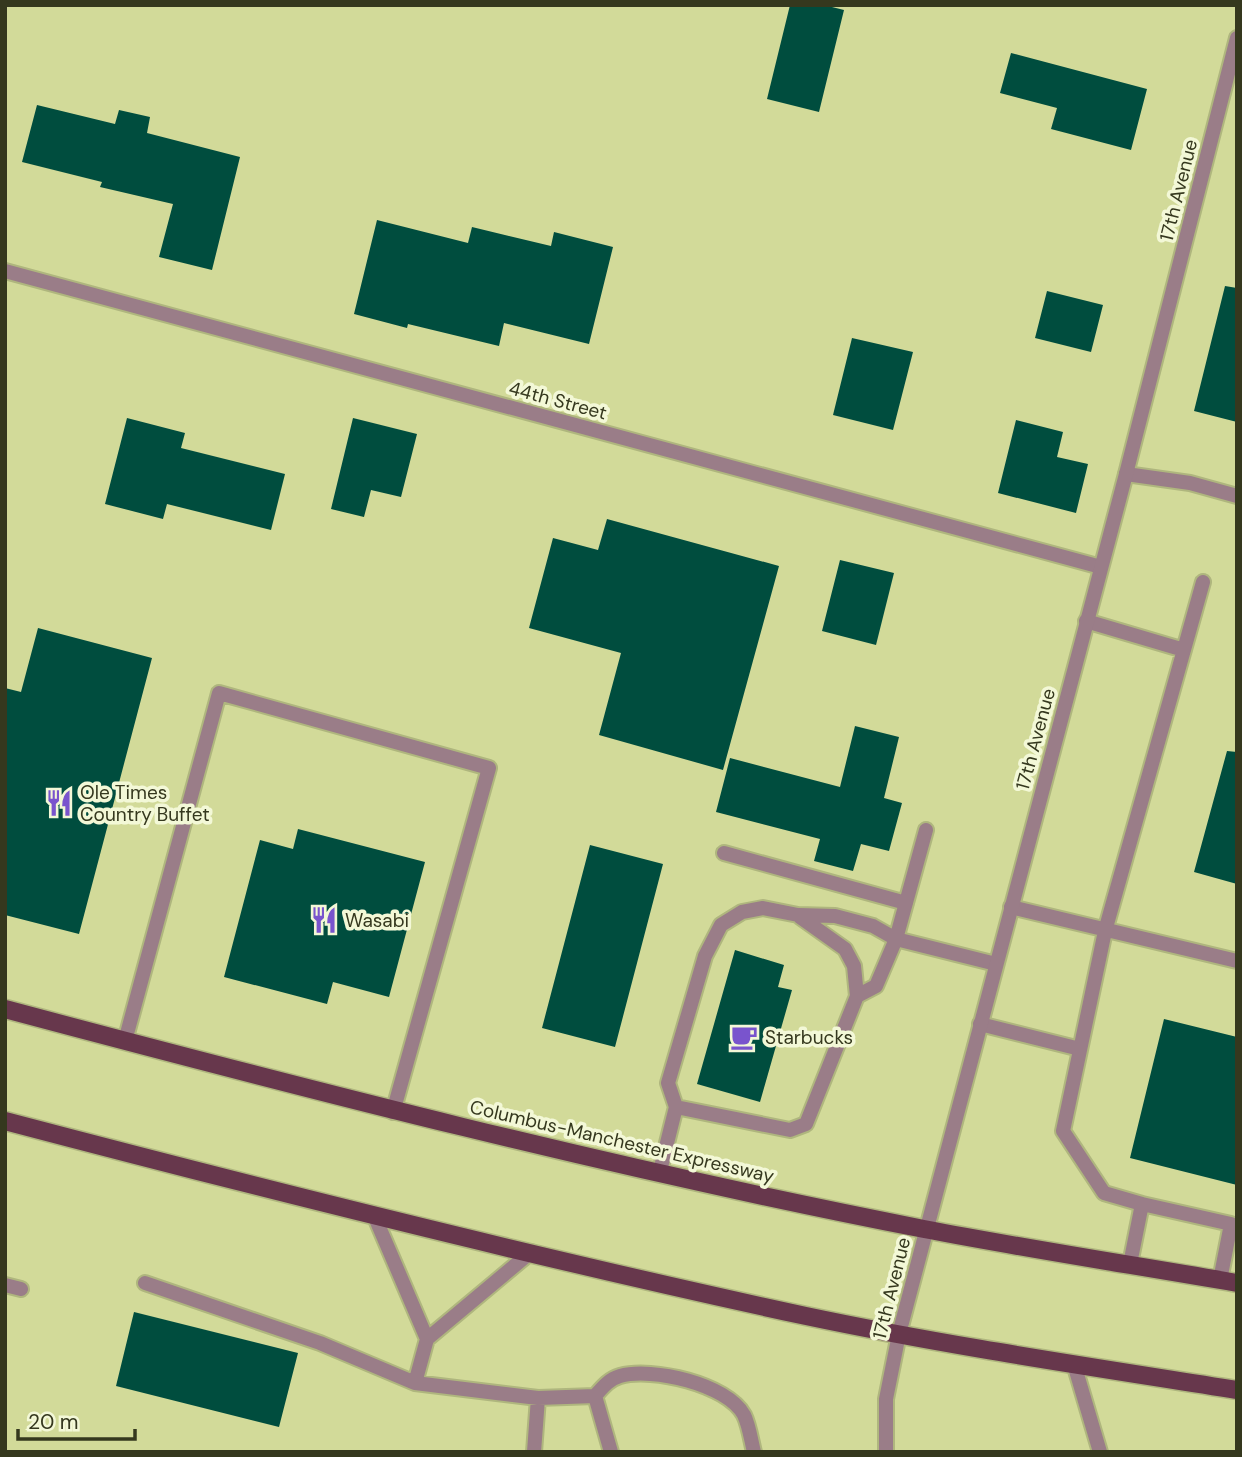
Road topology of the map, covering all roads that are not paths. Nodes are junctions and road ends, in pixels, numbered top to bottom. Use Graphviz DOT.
graph roads {
  1 [pos="1237,38"];
  2 [pos="5,271"];
  3 [pos="1126,474"];
  4 [pos="1237,496"];
  5 [pos="1101,567"];
  6 [pos="1203,582"];
  7 [pos="1086,621"];
  8 [pos="1184,650"];
  9 [pos="926,830"];
  10 [pos="724,853"];
  11 [pos="906,903"];
  12 [pos="1011,907"];
  13 [pos="798,915"];
  14 [pos="1105,931"];
  15 [pos="896,939"];
  16 [pos="1237,961"];
  17 [pos="996,964"];
  18 [pos="857,996"];
  19 [pos="5,1009"];
  20 [pos="980,1024"];
  21 [pos="125,1041"];
  22 [pos="1080,1049"];
  23 [pos="676,1107"];
  24 [pos="393,1112"];
  25 [pos="5,1121"];
  26 [pos="660,1171"];
  27 [pos="1142,1204"];
  28 [pos="374,1215"];
  29 [pos="1234,1224"];
  30 [pos="926,1230"];
  31 [pos="531,1252"];
  32 [pos="1130,1264"];
  33 [pos="1228,1282"];
  34 [pos="145,1283"];
  35 [pos="5,1285"];
  36 [pos="22,1289"];
  37 [pos="899,1334"];
  38 [pos="427,1339"];
  39 [pos="1074,1364"];
  40 [pos="415,1383"];
  41 [pos="1237,1390"];
  42 [pos="595,1396"];
  43 [pos="538,1398"];
  44 [pos="534,1452"];
  45 [pos="611,1452"];
  46 [pos="754,1452"];
  47 [pos="886,1452"];
  48 [pos="1100,1452"];
  1 -- 3 [label="street, 17th Avenue"];
  2 -- 5 [label="street, 44th Street"];
  3 -- 4 [label="street"];
  3 -- 5 [label="street, 17th Avenue"];
  5 -- 7 [label="street, 17th Avenue"];
  6 -- 8 [label="street"];
  7 -- 8 [label="street"];
  7 -- 12 [label="street, 17th Avenue"];
  8 -- 14 [label="street"];
  9 -- 11 [label="street"];
  10 -- 11 [label="street"];
  11 -- 15 [label="street"];
  12 -- 14 [label="street"];
  12 -- 17 [label="street, 17th Avenue"];
  13 -- 15 [label="street"];
  13 -- 18 [label="street"];
  13 -- 23 [label="street"];
  14 -- 16 [label="street"];
  14 -- 22 [label="street"];
  15 -- 17 [label="street"];
  15 -- 18 [label="street"];
  17 -- 20 [label="street, 17th Avenue"];
  18 -- 23 [label="street"];
  19 -- 21 [label="main road, Columbus-Manchester Expressway"];
  20 -- 22 [label="street"];
  20 -- 30 [label="street, 17th Avenue"];
  21 -- 24 [label="main road, Columbus-Manchester Expressway"];
  21 -- 24 [label="street"];
  22 -- 27 [label="street"];
  23 -- 26 [label="street"];
  24 -- 26 [label="main road, Columbus-Manchester Expressway"];
  25 -- 28 [label="main road"];
  26 -- 30 [label="main road, Columbus-Manchester Expressway"];
  27 -- 29 [label="street"];
  27 -- 32 [label="street"];
  28 -- 31 [label="main road"];
  28 -- 38 [label="street"];
  29 -- 33 [label="street"];
  30 -- 32 [label="main road, Columbus-Manchester Expressway"];
  30 -- 37 [label="street, 17th Avenue"];
  31 -- 37 [label="main road"];
  31 -- 38 [label="street"];
  32 -- 33 [label="main road, Columbus-Manchester Expressway"];
  34 -- 40 [label="street"];
  35 -- 36 [label="street"];
  37 -- 39 [label="main road"];
  37 -- 47 [label="street, 17th Avenue"];
  38 -- 40 [label="street"];
  39 -- 41 [label="main road"];
  39 -- 48 [label="street"];
  40 -- 43 [label="street"];
  42 -- 43 [label="street"];
  42 -- 45 [label="street"];
  42 -- 46 [label="street"];
  43 -- 44 [label="street"];
}
